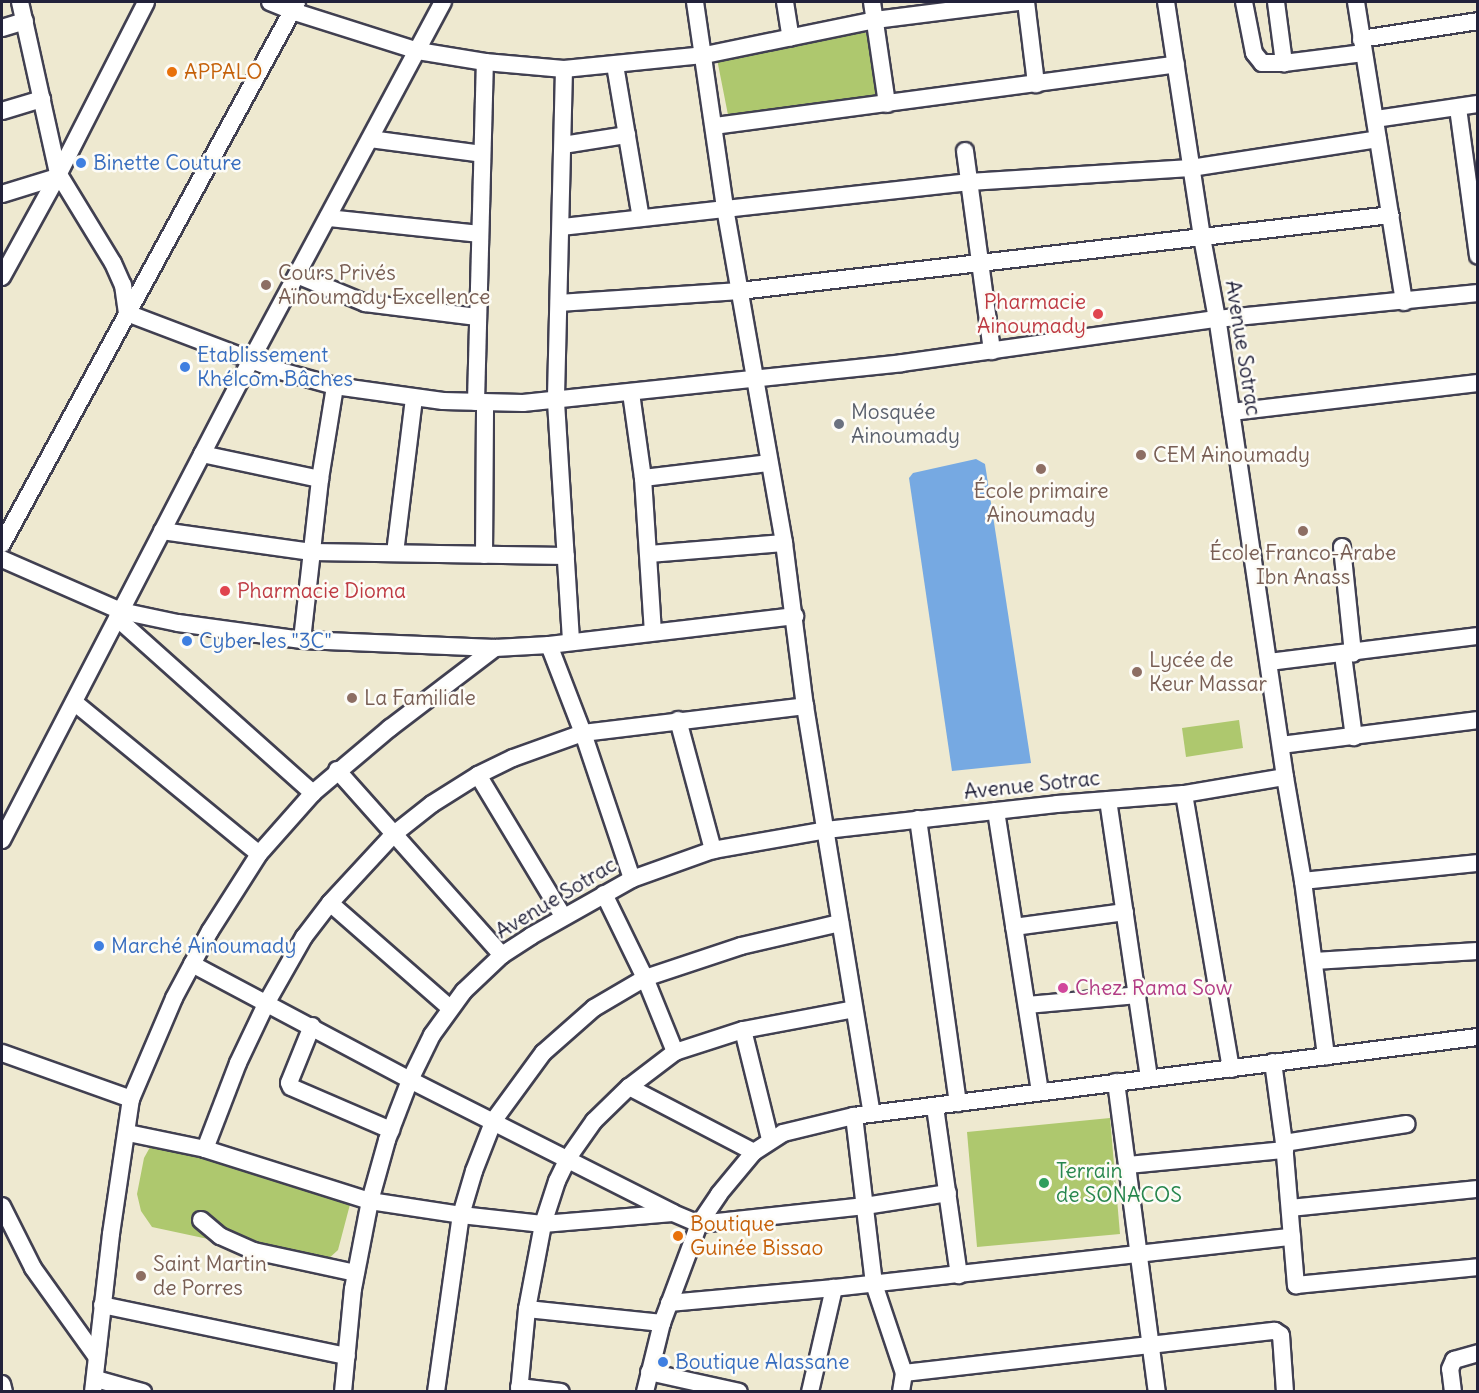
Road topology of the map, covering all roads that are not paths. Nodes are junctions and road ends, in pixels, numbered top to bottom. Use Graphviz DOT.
graph roads {
  1 [pos="20,2"];
  2 [pos="146,2"];
  3 [pos="270,2"];
  4 [pos="443,2"];
  5 [pos="695,2"];
  6 [pos="784,2"];
  7 [pos="872,2"];
  8 [pos="1018,2"];
  9 [pos="1026,2"];
  10 [pos="1166,2"];
  11 [pos="1244,2"];
  12 [pos="1276,2"];
  13 [pos="1356,2"];
  14 [pos="960,5"];
  15 [pos="295,7"];
  16 [pos="25,21"];
  17 [pos="875,21"];
  18 [pos="1478,21"];
  19 [pos="2,28"];
  20 [pos="791,38"];
  21 [pos="1362,46"];
  22 [pos="418,51"];
  23 [pos="705,55"];
  24 [pos="485,62"];
  25 [pos="1284,63"];
  26 [pos="1176,64"];
  27 [pos="615,65"];
  28 [pos="564,69"];
  29 [pos="1036,84"];
  30 [pos="42,99"];
  31 [pos="887,104"];
  32 [pos="1478,104"];
  33 [pos="1458,108"];
  34 [pos="2,111"];
  35 [pos="1376,119"];
  36 [pos="714,126"];
  37 [pos="627,135"];
  38 [pos="1378,139"];
  39 [pos="370,140"];
  40 [pos="563,145"];
  41 [pos="965,151"];
  42 [pos="482,154"];
  43 [pos="1191,168"];
  44 [pos="58,175"];
  45 [pos="969,182"];
  46 [pos="2,194"];
  47 [pos="725,208"];
  48 [pos="1391,215"];
  49 [pos="641,218"];
  50 [pos="328,219"];
  51 [pos="562,227"];
  52 [pos="480,234"];
  53 [pos="1202,237"];
  54 [pos="1478,256"];
  55 [pos="980,265"];
  56 [pos="297,275"];
  57 [pos="2,277"];
  58 [pos="740,291"];
  59 [pos="1478,293"];
  60 [pos="1404,302"];
  61 [pos="559,303"];
  62 [pos="127,313"];
  63 [pos="477,317"];
  64 [pos="1217,319"];
  65 [pos="992,351"];
  66 [pos="251,360"];
  67 [pos="755,380"];
  68 [pos="1478,383"];
  69 [pos="335,386"];
  70 [pos="631,393"];
  71 [pos="414,398"];
  72 [pos="480,402"];
  73 [pos="556,402"];
  74 [pos="1231,412"];
  75 [pos="202,454"];
  76 [pos="768,463"];
  77 [pos="643,478"];
  78 [pos="320,479"];
  79 [pos="162,531"];
  80 [pos="784,543"];
  81 [pos="2,544"];
  82 [pos="1342,547"];
  83 [pos="312,552"];
  84 [pos="395,554"];
  85 [pos="649,554"];
  86 [pos="484,555"];
  87 [pos="566,556"];
  88 [pos="2,558"];
  89 [pos="119,615"];
  90 [pos="795,616"];
  91 [pos="653,631"];
  92 [pos="1478,636"];
  93 [pos="302,640"];
  94 [pos="571,642"];
  95 [pos="549,645"];
  96 [pos="495,648"];
  97 [pos="1348,654"];
  98 [pos="1269,662"];
  99 [pos="74,702"];
  100 [pos="806,706"];
  101 [pos="678,720"];
  102 [pos="1478,720"];
  103 [pos="583,733"];
  104 [pos="1354,737"];
  105 [pos="1281,745"];
  106 [pos="337,770"];
  107 [pos="478,775"];
  108 [pos="1285,777"];
  109 [pos="313,793"];
  110 [pos="1184,794"];
  111 [pos="1108,800"];
  112 [pos="996,811"];
  113 [pos="8,814"];
  114 [pos="918,819"];
  115 [pos="826,830"];
  116 [pos="394,834"];
  117 [pos="2,840"];
  118 [pos="713,849"];
  119 [pos="259,854"];
  120 [pos="1478,863"];
  121 [pos="632,879"];
  122 [pos="1303,882"];
  123 [pos="604,894"];
  124 [pos="330,903"];
  125 [pos="1125,912"];
  126 [pos="563,916"];
  127 [pos="840,923"];
  128 [pos="1014,927"];
  129 [pos="1478,951"];
  130 [pos="502,955"];
  131 [pos="1314,961"];
  132 [pos="192,964"];
  133 [pos="645,978"];
  134 [pos="1138,995"];
  135 [pos="267,1002"];
  136 [pos="1027,1005"];
  137 [pos="450,1008"];
  138 [pos="854,1009"];
  139 [pos="312,1026"];
  140 [pos="743,1030"];
  141 [pos="1478,1037"];
  142 [pos="675,1052"];
  143 [pos="2,1053"];
  144 [pos="1326,1056"];
  145 [pos="1273,1062"];
  146 [pos="1231,1069"];
  147 [pos="1149,1078"];
  148 [pos="410,1080"];
  149 [pos="1116,1082"];
  150 [pos="629,1087"];
  151 [pos="1040,1092"];
  152 [pos="131,1099"];
  153 [pos="957,1103"];
  154 [pos="935,1107"];
  155 [pos="872,1114"];
  156 [pos="854,1116"];
  157 [pos="494,1120"];
  158 [pos="1407,1124"];
  159 [pos="391,1130"];
  160 [pos="128,1133"];
  161 [pos="771,1139"];
  162 [pos="1284,1147"];
  163 [pos="205,1149"];
  164 [pos="754,1152"];
  165 [pos="568,1158"];
  166 [pos="1128,1165"];
  167 [pos="1478,1189"];
  168 [pos="948,1192"];
  169 [pos="370,1201"];
  170 [pos="2,1206"];
  171 [pos="865,1206"];
  172 [pos="1290,1209"];
  173 [pos="673,1213"];
  174 [pos="460,1215"];
  175 [pos="201,1220"];
  176 [pos="543,1224"];
  177 [pos="699,1224"];
  178 [pos="1292,1237"];
  179 [pos="1140,1255"];
  180 [pos="1478,1267"];
  181 [pos="356,1273"];
  182 [pos="959,1275"];
  183 [pos="873,1284"];
  184 [pos="834,1288"];
  185 [pos="669,1303"];
  186 [pos="102,1305"];
  187 [pos="527,1309"];
  188 [pos="662,1323"];
  189 [pos="1151,1343"];
  190 [pos="1478,1353"];
  191 [pos="96,1356"];
  192 [pos="347,1356"];
  193 [pos="649,1372"];
  194 [pos="904,1373"];
  195 [pos="2,1384"];
  196 [pos="95,1385"];
  197 [pos="519,1389"];
  198 [pos="4,1392"];
  199 [pos="143,1392"];
  200 [pos="343,1392"];
  201 [pos="436,1392"];
  202 [pos="561,1392"];
  203 [pos="645,1392"];
  204 [pos="740,1392"];
  205 [pos="810,1392"];
  206 [pos="901,1392"];
  207 [pos="1157,1392"];
  208 [pos="1285,1392"];
  209 [pos="1453,1392"];
  1 -- 16 [label="street"];
  2 -- 44 [label="street"];
  3 -- 15 [label="street"];
  4 -- 22 [label="street"];
  5 -- 23 [label="street"];
  6 -- 20 [label="street"];
  7 -- 17 [label="street"];
  8 -- 14 [label="street"];
  9 -- 29 [label="street"];
  10 -- 26 [label="street, Avenue Sotrac"];
  11 -- 25 [label="street"];
  12 -- 25 [label="street"];
  13 -- 21 [label="street"];
  14 -- 17 [label="street"];
  15 -- 22 [label="street"];
  15 -- 62 [label="street"];
  16 -- 19 [label="street"];
  16 -- 30 [label="street"];
  17 -- 20 [label="street"];
  17 -- 31 [label="street"];
  18 -- 21 [label="street"];
  20 -- 23 [label="street"];
  21 -- 25 [label="street"];
  21 -- 35 [label="street"];
  22 -- 24 [label="street"];
  22 -- 39 [label="street"];
  23 -- 27 [label="street"];
  23 -- 36 [label="street"];
  24 -- 28 [label="street"];
  24 -- 42 [label="street"];
  26 -- 29 [label="street"];
  26 -- 43 [label="street, Avenue Sotrac"];
  27 -- 28 [label="street"];
  27 -- 37 [label="street"];
  28 -- 40 [label="street"];
  29 -- 31 [label="street"];
  30 -- 34 [label="street"];
  30 -- 44 [label="street"];
  31 -- 36 [label="street"];
  32 -- 33 [label="street"];
  33 -- 35 [label="street"];
  33 -- 54 [label="street"];
  35 -- 38 [label="street"];
  36 -- 47 [label="street"];
  37 -- 40 [label="street"];
  37 -- 49 [label="street"];
  38 -- 43 [label="street"];
  38 -- 48 [label="street"];
  39 -- 42 [label="street"];
  39 -- 50 [label="street"];
  40 -- 51 [label="street"];
  41 -- 45 [label="street"];
  42 -- 52 [label="street"];
  43 -- 45 [label="street"];
  43 -- 53 [label="street, Avenue Sotrac"];
  44 -- 46 [label="street"];
  44 -- 57 [label="street"];
  44 -- 62 [label="street"];
  45 -- 47 [label="street"];
  45 -- 55 [label="street"];
  47 -- 49 [label="street"];
  47 -- 58 [label="street"];
  48 -- 53 [label="street"];
  48 -- 60 [label="street"];
  49 -- 51 [label="street"];
  50 -- 52 [label="street"];
  50 -- 56 [label="street"];
  51 -- 61 [label="street"];
  52 -- 63 [label="street"];
  53 -- 55 [label="street"];
  53 -- 64 [label="street, Avenue Sotrac"];
  55 -- 58 [label="street"];
  55 -- 65 [label="street"];
  56 -- 63 [label="street"];
  56 -- 66 [label="street"];
  58 -- 61 [label="street"];
  58 -- 67 [label="street"];
  59 -- 60 [label="street"];
  60 -- 64 [label="street"];
  61 -- 73 [label="street"];
  62 -- 66 [label="street"];
  62 -- 81 [label="street"];
  63 -- 72 [label="street"];
  64 -- 65 [label="street"];
  64 -- 74 [label="street, Avenue Sotrac"];
  65 -- 67 [label="street"];
  66 -- 69 [label="street"];
  66 -- 75 [label="street"];
  67 -- 70 [label="street"];
  67 -- 76 [label="street"];
  68 -- 74 [label="street"];
  69 -- 71 [label="street"];
  69 -- 78 [label="street"];
  70 -- 73 [label="street"];
  70 -- 77 [label="street"];
  71 -- 72 [label="street"];
  71 -- 84 [label="street"];
  72 -- 73 [label="street"];
  72 -- 86 [label="street"];
  73 -- 87 [label="street"];
  74 -- 98 [label="street, Avenue Sotrac"];
  75 -- 78 [label="street"];
  75 -- 79 [label="street"];
  76 -- 77 [label="street"];
  76 -- 80 [label="street"];
  77 -- 85 [label="street"];
  78 -- 83 [label="street"];
  79 -- 83 [label="street"];
  79 -- 89 [label="street"];
  80 -- 85 [label="street"];
  80 -- 90 [label="street"];
  82 -- 97 [label="street"];
  83 -- 84 [label="street"];
  83 -- 93 [label="street"];
  84 -- 86 [label="street"];
  85 -- 91 [label="street"];
  86 -- 87 [label="street"];
  87 -- 94 [label="street"];
  88 -- 89 [label="street"];
  89 -- 93 [label="street"];
  89 -- 99 [label="street"];
  89 -- 109 [label="street"];
  90 -- 91 [label="street"];
  90 -- 100 [label="street"];
  91 -- 94 [label="street"];
  92 -- 97 [label="street"];
  93 -- 96 [label="street"];
  94 -- 95 [label="street"];
  95 -- 96 [label="street"];
  95 -- 103 [label="street"];
  96 -- 106 [label="street"];
  97 -- 98 [label="street"];
  97 -- 104 [label="street"];
  98 -- 105 [label="street, Avenue Sotrac"];
  99 -- 113 [label="street"];
  99 -- 119 [label="street"];
  100 -- 101 [label="street"];
  100 -- 115 [label="street"];
  101 -- 103 [label="street"];
  101 -- 118 [label="street"];
  102 -- 104 [label="street"];
  103 -- 107 [label="street"];
  103 -- 121 [label="street"];
  104 -- 105 [label="street"];
  105 -- 108 [label="street, Avenue Sotrac"];
  106 -- 109 [label="street"];
  106 -- 116 [label="street"];
  107 -- 116 [label="street"];
  107 -- 126 [label="street"];
  108 -- 110 [label="street, Avenue Sotrac"];
  108 -- 122 [label="street"];
  109 -- 119 [label="street"];
  110 -- 111 [label="street, Avenue Sotrac"];
  110 -- 146 [label="street"];
  111 -- 112 [label="street, Avenue Sotrac"];
  111 -- 125 [label="street"];
  112 -- 114 [label="street, Avenue Sotrac"];
  112 -- 128 [label="street"];
  113 -- 117 [label="street"];
  114 -- 115 [label="street, Avenue Sotrac"];
  114 -- 153 [label="street"];
  115 -- 118 [label="street, Avenue Sotrac"];
  115 -- 127 [label="street"];
  116 -- 124 [label="street"];
  116 -- 130 [label="street"];
  118 -- 121 [label="street, Avenue Sotrac"];
  119 -- 132 [label="street"];
  120 -- 122 [label="street"];
  121 -- 123 [label="street, Avenue Sotrac"];
  122 -- 131 [label="street"];
  123 -- 126 [label="street, Avenue Sotrac"];
  123 -- 133 [label="street"];
  124 -- 135 [label="street"];
  124 -- 137 [label="street"];
  125 -- 128 [label="street"];
  125 -- 134 [label="street"];
  126 -- 130 [label="street, Avenue Sotrac"];
  127 -- 133 [label="street"];
  127 -- 138 [label="street"];
  128 -- 136 [label="street"];
  129 -- 131 [label="street"];
  130 -- 137 [label="street, Avenue Sotrac"];
  131 -- 144 [label="street"];
  132 -- 135 [label="street"];
  132 -- 152 [label="street"];
  133 -- 142 [label="street"];
  133 -- 157 [label="street"];
  134 -- 136 [label="street"];
  134 -- 147 [label="street"];
  135 -- 139 [label="street"];
  135 -- 163 [label="street"];
  136 -- 151 [label="street"];
  137 -- 148 [label="street, Avenue Sotrac"];
  138 -- 140 [label="street"];
  138 -- 155 [label="street"];
  139 -- 148 [label="street"];
  139 -- 159 [label="street"];
  140 -- 142 [label="street"];
  140 -- 161 [label="street"];
  141 -- 144 [label="street"];
  142 -- 150 [label="street"];
  143 -- 152 [label="street"];
  144 -- 145 [label="street"];
  145 -- 146 [label="street"];
  145 -- 162 [label="street"];
  146 -- 147 [label="street"];
  147 -- 149 [label="street"];
  148 -- 157 [label="street"];
  148 -- 159 [label="street, Avenue Sotrac"];
  149 -- 151 [label="street"];
  149 -- 166 [label="street"];
  150 -- 164 [label="street"];
  150 -- 165 [label="street"];
  151 -- 153 [label="street"];
  152 -- 160 [label="street"];
  153 -- 154 [label="street"];
  154 -- 155 [label="street"];
  154 -- 168 [label="street"];
  155 -- 156 [label="street"];
  156 -- 161 [label="street"];
  156 -- 171 [label="street"];
  157 -- 165 [label="street"];
  157 -- 174 [label="street"];
  158 -- 162 [label="street"];
  159 -- 169 [label="street, Avenue Sotrac"];
  160 -- 163 [label="street"];
  160 -- 186 [label="street"];
  161 -- 164 [label="street"];
  162 -- 166 [label="street"];
  162 -- 172 [label="street"];
  163 -- 169 [label="street"];
  164 -- 177 [label="street"];
  165 -- 173 [label="street"];
  165 -- 176 [label="street"];
  166 -- 179 [label="street"];
  167 -- 172 [label="street"];
  168 -- 171 [label="street"];
  168 -- 182 [label="street"];
  169 -- 174 [label="street"];
  169 -- 181 [label="street, Avenue Sotrac"];
  170 -- 191 [label="street"];
  171 -- 177 [label="street"];
  171 -- 183 [label="street"];
  172 -- 178 [label="street"];
  173 -- 176 [label="street"];
  173 -- 177 [label="street"];
  174 -- 176 [label="street"];
  174 -- 201 [label="street"];
  175 -- 181 [label="street"];
  176 -- 187 [label="street"];
  177 -- 185 [label="street"];
  178 -- 179 [label="street"];
  178 -- 180 [label="street"];
  179 -- 182 [label="street"];
  179 -- 189 [label="street"];
  181 -- 192 [label="street, Avenue Sotrac"];
  182 -- 183 [label="street"];
  183 -- 184 [label="street"];
  183 -- 194 [label="street"];
  184 -- 185 [label="street"];
  184 -- 205 [label="street"];
  185 -- 188 [label="street"];
  186 -- 191 [label="street"];
  186 -- 192 [label="street"];
  187 -- 188 [label="street"];
  187 -- 197 [label="street"];
  188 -- 193 [label="street"];
  189 -- 194 [label="street"];
  189 -- 207 [label="street"];
  189 -- 208 [label="street"];
  190 -- 209 [label="street"];
  191 -- 196 [label="street"];
  192 -- 200 [label="street, Avenue Sotrac"];
  193 -- 203 [label="street"];
  193 -- 204 [label="street"];
  194 -- 206 [label="street"];
  195 -- 198 [label="street"];
  196 -- 199 [label="street"];
  197 -- 202 [label="street"];
}
